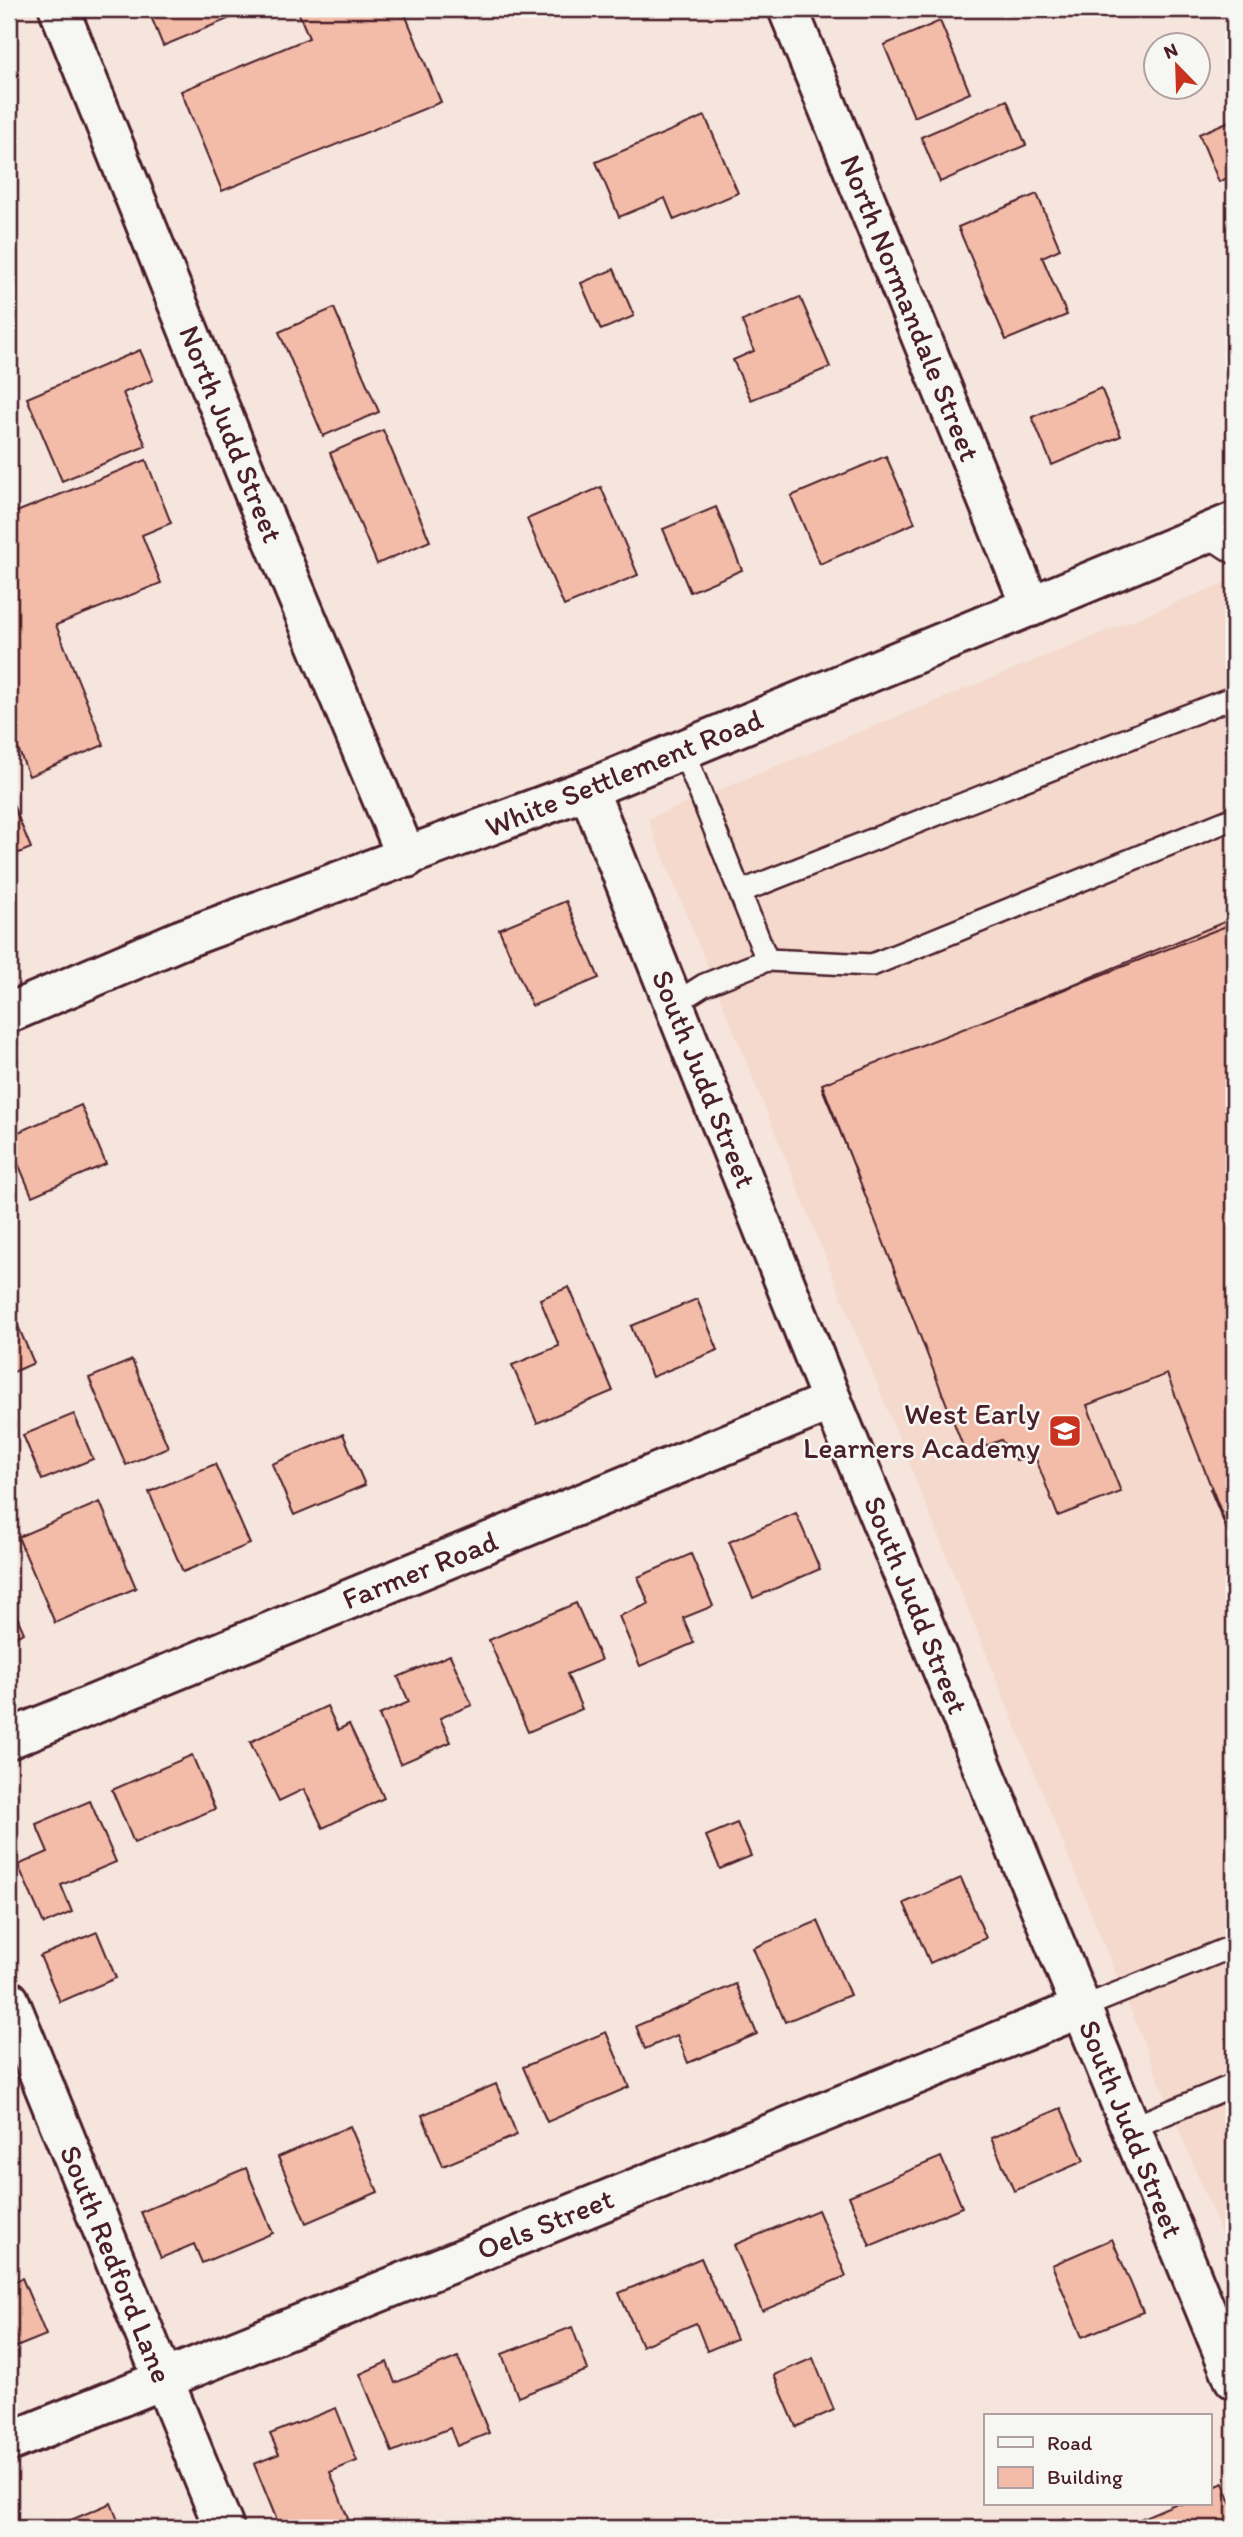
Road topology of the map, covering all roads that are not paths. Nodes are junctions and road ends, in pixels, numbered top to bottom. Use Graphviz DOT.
graph roads {
  1 [pos="59,9"];
  2 [pos="788,9"];
  3 [pos="1225,537"];
  4 [pos="1031,607"];
  5 [pos="1234,697"];
  6 [pos="683,750"];
  7 [pos="588,789"];
  8 [pos="1234,818"];
  9 [pos="407,858"];
  10 [pos="740,892"];
  11 [pos="767,960"];
  12 [pos="674,1004"];
  13 [pos="9,1013"];
  14 [pos="832,1401"];
  15 [pos="9,1739"];
  16 [pos="1234,1946"];
  17 [pos="9,2000"];
  18 [pos="1081,2008"];
  19 [pos="1234,2085"];
  20 [pos="1131,2128"];
  21 [pos="163,2379"];
  22 [pos="1234,2379"];
  23 [pos="9,2442"];
  24 [pos="224,2528"];
  1 -- 9 [label="street, North Judd Street"];
  2 -- 4 [label="street, North Normandale Street"];
  3 -- 4 [label="street, White Settlement Road"];
  4 -- 6 [label="street, White Settlement Road"];
  5 -- 10 [label="lane"];
  6 -- 7 [label="street, White Settlement Road"];
  6 -- 10 [label="lane"];
  7 -- 9 [label="street, White Settlement Road"];
  7 -- 12 [label="street, South Judd Street"];
  8 -- 11 [label="lane"];
  9 -- 13 [label="street, White Settlement Road"];
  10 -- 11 [label="lane"];
  11 -- 12 [label="lane"];
  12 -- 14 [label="street, South Judd Street"];
  14 -- 15 [label="street, Farmer Road"];
  14 -- 18 [label="street, South Judd Street"];
  16 -- 18 [label="lane"];
  17 -- 21 [label="street, South Redford Lane"];
  18 -- 20 [label="street, South Judd Street"];
  18 -- 21 [label="street, Oels Street"];
  19 -- 20 [label="lane"];
  20 -- 22 [label="street, South Judd Street"];
  21 -- 23 [label="street, Oels Street"];
  21 -- 24 [label="street, South Redford Lane"];
}
